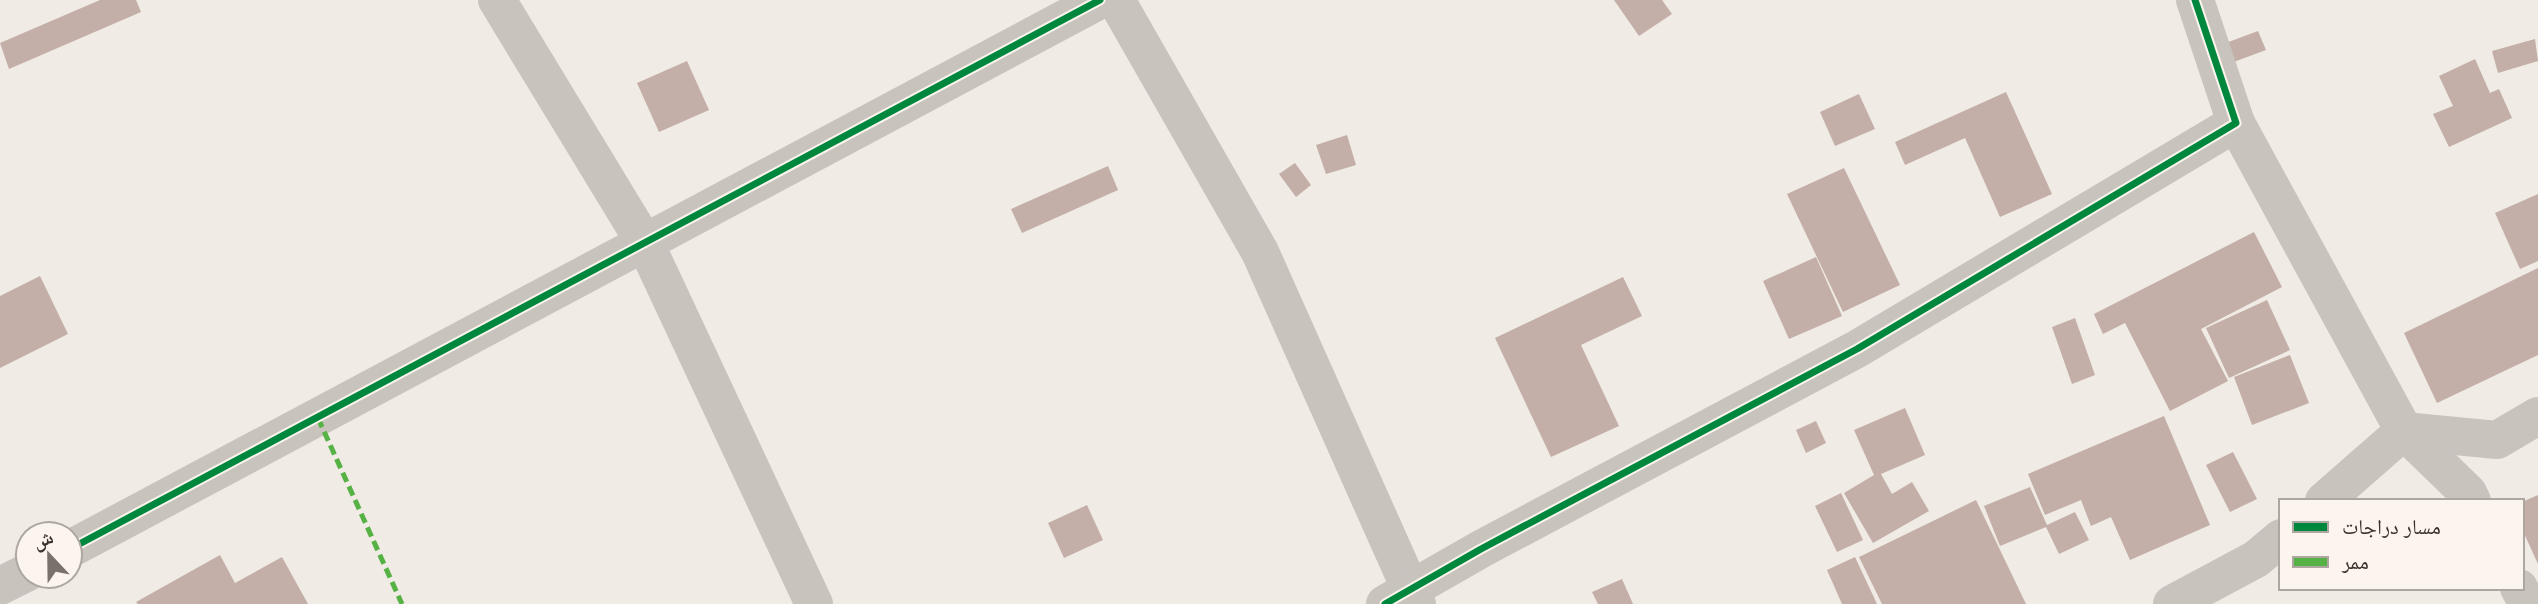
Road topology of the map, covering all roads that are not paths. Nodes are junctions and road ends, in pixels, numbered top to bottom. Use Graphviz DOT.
graph roads {
  1 [pos="497,0"];
  2 [pos="1100,0"];
  3 [pos="1116,0"];
  4 [pos="2195,0"];
  5 [pos="2236,123"];
  6 [pos="646,245"];
  7 [pos="2538,416"];
  8 [pos="2404,431"];
  9 [pos="2326,499"];
  10 [pos="2471,499"];
  11 [pos="2279,540"];
  12 [pos="84,542"];
  13 [pos="1404,599"];
  14 [pos="814,604"];
  15 [pos="2172,604"];
  1 -- 6 [label="street"];
  2 -- 6 [label="street"];
  3 -- 13 [label="street"];
  4 -- 5 [label="street"];
  5 -- 8 [label="street"];
  5 -- 13 [label="street"];
  6 -- 12 [label="street"];
  6 -- 14 [label="street"];
  7 -- 8 [label="street"];
  8 -- 9 [label="street"];
  8 -- 10 [label="street"];
  11 -- 15 [label="street"];
}
